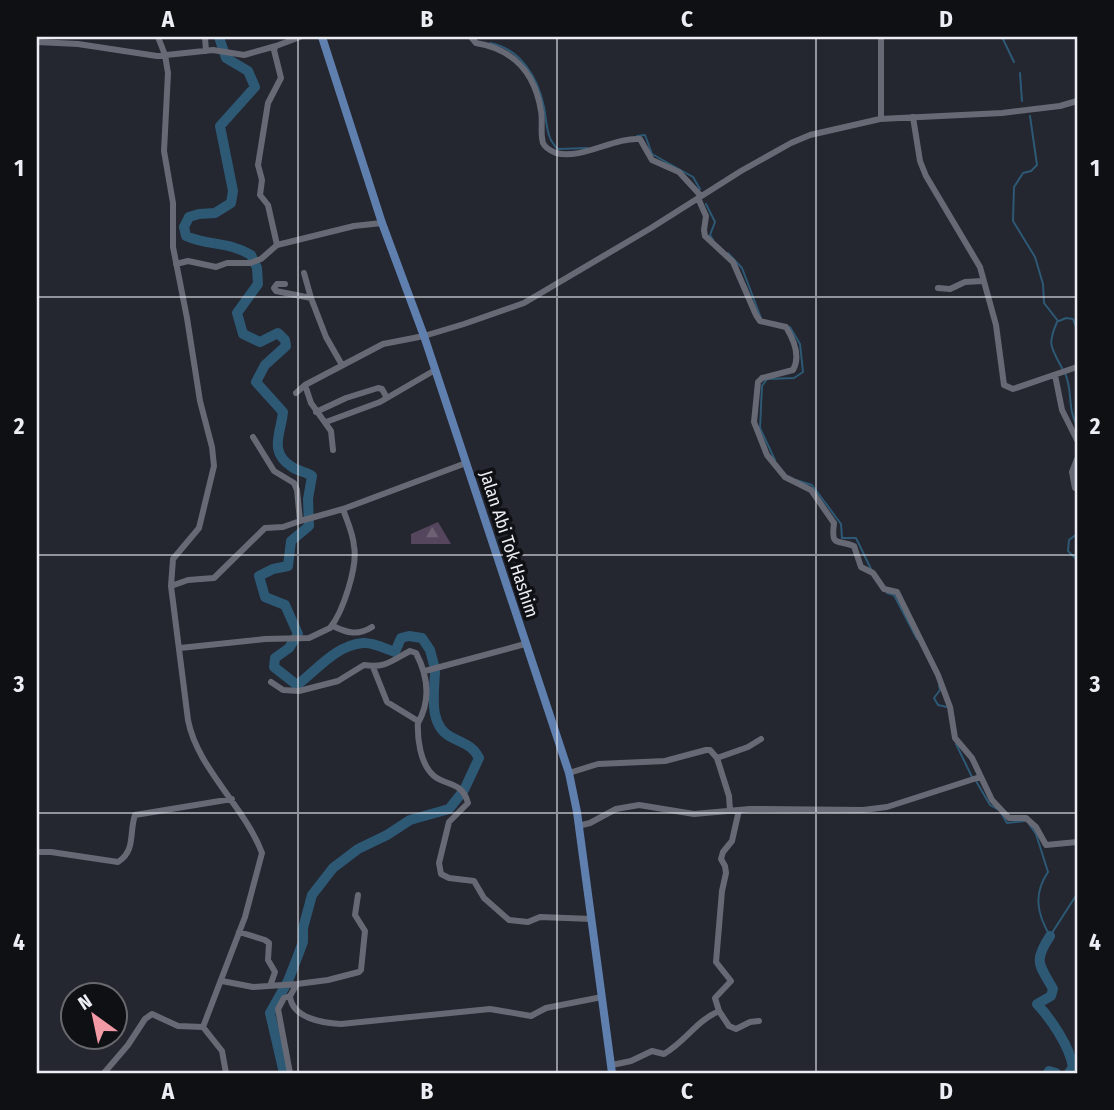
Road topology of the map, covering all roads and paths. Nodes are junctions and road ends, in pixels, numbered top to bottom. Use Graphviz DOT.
graph roads {
  1 [pos="158,37"];
  2 [pos="205,37"];
  3 [pos="300,37"];
  4 [pos="322,37"];
  5 [pos="471,37"];
  6 [pos="881,37"];
  7 [pos="37,42"];
  8 [pos="276,46"];
  9 [pos="210,51"];
  10 [pos="165,55"];
  11 [pos="1077,101"];
  12 [pos="913,117"];
  13 [pos="881,119"];
  14 [pos="699,197"];
  15 [pos="382,223"];
  16 [pos="277,245"];
  17 [pos="176,264"];
  18 [pos="304,273"];
  19 [pos="982,281"];
  20 [pos="285,284"];
  21 [pos="938,288"];
  22 [pos="311,298"];
  23 [pos="424,336"];
  24 [pos="342,365"];
  25 [pos="1076,367"];
  26 [pos="435,370"];
  27 [pos="1058,374"];
  28 [pos="305,385"];
  29 [pos="296,393"];
  30 [pos="387,398"];
  31 [pos="316,412"];
  32 [pos="326,422"];
  33 [pos="253,437"];
  34 [pos="1077,440"];
  35 [pos="333,450"];
  36 [pos="1077,459"];
  37 [pos="466,463"];
  38 [pos="1075,488"];
  39 [pos="343,509"];
  40 [pos="303,521"];
  41 [pos="171,586"];
  42 [pos="333,626"];
  43 [pos="372,626"];
  44 [pos="525,643"];
  45 [pos="180,648"];
  46 [pos="373,667"];
  47 [pos="425,671"];
  48 [pos="271,682"];
  49 [pos="418,723"];
  50 [pos="761,739"];
  51 [pos="717,758"];
  52 [pos="569,773"];
  53 [pos="976,778"];
  54 [pos="232,799"];
  55 [pos="730,810"];
  56 [pos="739,810"];
  57 [pos="579,826"];
  58 [pos="1077,842"];
  59 [pos="37,852"];
  60 [pos="358,895"];
  61 [pos="592,919"];
  62 [pos="239,932"];
  63 [pos="222,981"];
  64 [pos="297,984"];
  65 [pos="274,985"];
  66 [pos="290,996"];
  67 [pos="601,997"];
  68 [pos="719,1011"];
  69 [pos="760,1021"];
  70 [pos="203,1027"];
  71 [pos="612,1069"];
  72 [pos="104,1073"];
  73 [pos="226,1073"];
  74 [pos="290,1073"];
  1 -- 10 [label="street"];
  2 -- 9 [label="street"];
  3 -- 8 [label="street"];
  4 -- 15 [label="main road, Jalan Abi Tok Hashim"];
  5 -- 14 [label="street"];
  6 -- 13 [label="street"];
  7 -- 10 [label="street"];
  8 -- 9 [label="street"];
  8 -- 16 [label="street"];
  9 -- 10 [label="street"];
  10 -- 17 [label="street"];
  11 -- 12 [label="street"];
  12 -- 13 [label="street"];
  12 -- 19 [label="street"];
  13 -- 14 [label="street"];
  14 -- 23 [label="street"];
  14 -- 53 [label="street"];
  15 -- 16 [label="street"];
  15 -- 23 [label="main road, Jalan Abi Tok Hashim"];
  16 -- 17 [label="street"];
  17 -- 41 [label="street"];
  18 -- 22 [label="street"];
  19 -- 21 [label="street"];
  19 -- 27 [label="street"];
  20 -- 22 [label="street"];
  22 -- 24 [label="street"];
  23 -- 24 [label="street"];
  23 -- 26 [label="main road, Jalan Abi Tok Hashim"];
  24 -- 28 [label="street"];
  25 -- 27 [label="street"];
  26 -- 30 [label="street"];
  26 -- 37 [label="main road, Jalan Abi Tok Hashim"];
  27 -- 34 [label="street"];
  28 -- 29 [label="street"];
  28 -- 31 [label="street"];
  30 -- 31 [label="street"];
  30 -- 32 [label="street"];
  31 -- 32 [label="street"];
  32 -- 35 [label="street"];
  33 -- 40 [label="street"];
  36 -- 38 [label="street"];
  37 -- 39 [label="street"];
  37 -- 44 [label="main road, Jalan Abi Tok Hashim"];
  39 -- 40 [label="street"];
  39 -- 42 [label="street"];
  40 -- 41 [label="street"];
  41 -- 45 [label="street"];
  42 -- 43 [label="street"];
  42 -- 45 [label="street"];
  44 -- 47 [label="street"];
  44 -- 52 [label="main road, Jalan Abi Tok Hashim"];
  45 -- 54 [label="street"];
  46 -- 47 [label="street"];
  46 -- 48 [label="street"];
  46 -- 49 [label="street"];
  47 -- 49 [label="street"];
  49 -- 61 [label="street"];
  50 -- 51 [label="street"];
  51 -- 52 [label="street"];
  51 -- 55 [label="street"];
  52 -- 57 [label="main road, Jalan Abi Tok Hashim"];
  53 -- 56 [label="street"];
  53 -- 58 [label="street"];
  54 -- 59 [label="street"];
  54 -- 62 [label="street"];
  55 -- 56 [label="street"];
  55 -- 57 [label="street"];
  56 -- 68 [label="street"];
  57 -- 61 [label="main road, Jalan Abi Tok Hashim"];
  60 -- 64 [label="street"];
  61 -- 67 [label="main road, Jalan Abi Tok Hashim"];
  62 -- 63 [label="street"];
  62 -- 65 [label="street"];
  63 -- 65 [label="street"];
  63 -- 70 [label="street"];
  64 -- 65 [label="street"];
  64 -- 66 [label="street"];
  66 -- 67 [label="street"];
  66 -- 74 [label="street"];
  67 -- 71 [label="main road, Jalan Abi Tok Hashim"];
  68 -- 69 [label="street"];
  68 -- 71 [label="street"];
  70 -- 72 [label="street"];
  70 -- 73 [label="street"];
}
